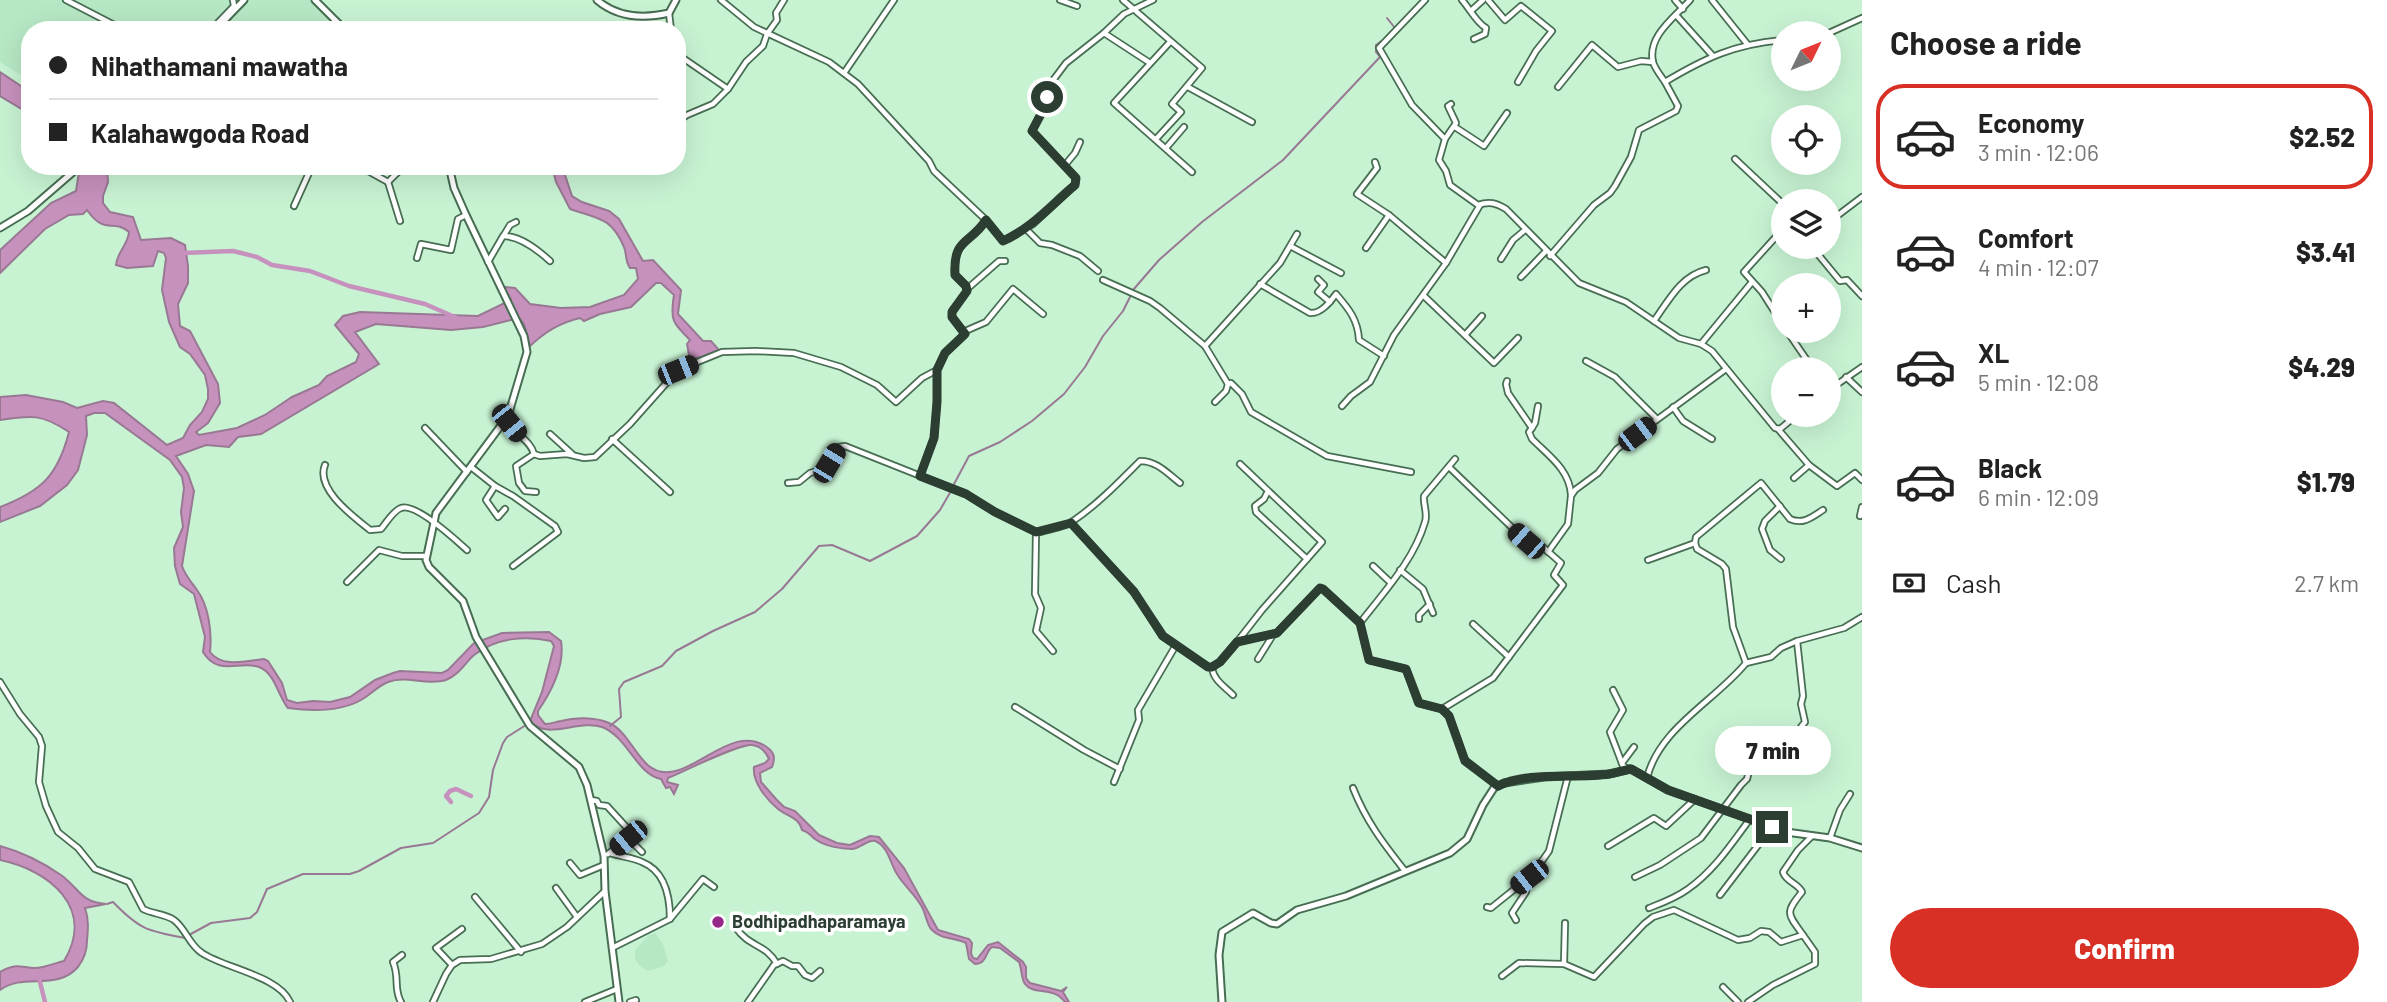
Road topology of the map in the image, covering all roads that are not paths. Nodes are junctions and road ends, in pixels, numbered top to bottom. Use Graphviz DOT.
graph roads {
  1 [pos="66,0"];
  2 [pos="233,0"];
  3 [pos="244,0"];
  4 [pos="315,0"];
  5 [pos="597,0"];
  6 [pos="676,0"];
  7 [pos="722,0"];
  8 [pos="784,0"];
  9 [pos="894,0"];
  10 [pos="1060,0"];
  11 [pos="1123,0"];
  12 [pos="1153,0"];
  13 [pos="1425,0"];
  14 [pos="1462,0"];
  15 [pos="1483,0"];
  16 [pos="1488,0"];
  17 [pos="1675,0"];
  18 [pos="1690,0"];
  19 [pos="1712,0"];
  20 [pos="1077,6"];
  21 [pos="1683,9"];
  22 [pos="1133,10"];
  23 [pos="1472,10"];
  24 [pos="669,13"];
  25 [pos="1676,16"];
  26 [pos="1862,18"];
  27 [pos="107,21"];
  28 [pos="221,21"];
  29 [pos="224,21"];
  30 [pos="336,21"];
  31 [pos="670,21"];
  32 [pos="1841,28"];
  33 [pos="1104,33"];
  34 [pos="767,34"];
  35 [pos="1474,39"];
  36 [pos="1170,42"];
  37 [pos="1771,42"];
  38 [pos="1748,46"];
  39 [pos="1712,55"];
  40 [pos="686,60"];
  41 [pos="1653,62"];
  42 [pos="1150,64"];
  43 [pos="844,73"];
  44 [pos="1518,82"];
  45 [pos="1665,82"];
  46 [pos="1188,87"];
  47 [pos="1558,87"];
  48 [pos="728,89"];
  49 [pos="1451,104"];
  50 [pos="1507,113"];
  51 [pos="686,116"];
  52 [pos="1252,122"];
  53 [pos="1455,127"];
  54 [pos="1184,128"];
  55 [pos="1156,139"];
  56 [pos="1445,139"];
  57 [pos="1080,142"];
  58 [pos="1166,148"];
  59 [pos="1735,159"];
  60 [pos="1375,162"];
  61 [pos="1065,165"];
  62 [pos="1192,172"];
  63 [pos="71,175"];
  64 [pos="308,175"];
  65 [pos="375,175"];
  66 [pos="395,175"];
  67 [pos="451,175"];
  68 [pos="388,182"];
  69 [pos="1771,193"];
  70 [pos="1862,197"];
  71 [pos="1480,205"];
  72 [pos="294,206"];
  73 [pos="1841,213"];
  74 [pos="466,215"];
  75 [pos="1390,215"];
  76 [pos="986,220"];
  77 [pos="400,221"];
  78 [pos="516,222"];
  79 [pos="0,228"];
  80 [pos="1025,228"];
  81 [pos="1525,230"];
  82 [pos="1297,234"];
  83 [pos="503,236"];
  84 [pos="1771,242"];
  85 [pos="1292,247"];
  86 [pos="1366,248"];
  87 [pos="1548,253"];
  88 [pos="417,258"];
  89 [pos="1501,259"];
  90 [pos="1822,259"];
  91 [pos="550,261"];
  92 [pos="1005,261"];
  93 [pos="487,262"];
  94 [pos="1446,263"];
  95 [pos="1706,270"];
  96 [pos="1098,271"];
  97 [pos="1341,273"];
  98 [pos="1521,277"];
  99 [pos="1318,279"];
  100 [pos="1103,281"];
  101 [pos="1752,282"];
  102 [pos="1260,284"];
  103 [pos="967,289"];
  104 [pos="1423,296"];
  105 [pos="1862,296"];
  106 [pos="1330,302"];
  107 [pos="1771,306"];
  108 [pos="1043,314"];
  109 [pos="1482,316"];
  110 [pos="1654,321"];
  111 [pos="963,332"];
  112 [pos="1465,335"];
  113 [pos="1518,338"];
  114 [pos="1701,344"];
  115 [pos="1205,346"];
  116 [pos="1384,356"];
  117 [pos="1586,361"];
  118 [pos="1862,367"];
  119 [pos="1726,369"];
  120 [pos="937,370"];
  121 [pos="1846,377"];
  122 [pos="1507,381"];
  123 [pos="1841,381"];
  124 [pos="1228,384"];
  125 [pos="1862,392"];
  126 [pos="1215,402"];
  127 [pos="1342,406"];
  128 [pos="1538,406"];
  129 [pos="1673,407"];
  130 [pos="508,416"];
  131 [pos="1657,419"];
  132 [pos="1782,427"];
  133 [pos="425,428"];
  134 [pos="1532,428"];
  135 [pos="1779,429"];
  136 [pos="550,434"];
  137 [pos="612,439"];
  138 [pos="1712,439"];
  139 [pos="534,454"];
  140 [pos="572,455"];
  141 [pos="1455,459"];
  142 [pos="1240,464"];
  143 [pos="1809,465"];
  144 [pos="325,466"];
  145 [pos="1449,467"];
  146 [pos="469,470"];
  147 [pos="1411,472"];
  148 [pos="920,476"];
  149 [pos="1794,478"];
  150 [pos="1862,480"];
  151 [pos="788,483"];
  152 [pos="1180,483"];
  153 [pos="495,486"];
  154 [pos="536,492"];
  155 [pos="670,492"];
  156 [pos="1267,493"];
  157 [pos="1571,496"];
  158 [pos="1780,506"];
  159 [pos="1862,507"];
  160 [pos="505,509"];
  161 [pos="1823,510"];
  162 [pos="1860,516"];
  163 [pos="433,520"];
  164 [pos="1071,523"];
  165 [pos="1036,532"];
  166 [pos="1695,543"];
  167 [pos="467,550"];
  168 [pos="1548,552"];
  169 [pos="426,556"];
  170 [pos="1307,559"];
  171 [pos="1781,559"];
  172 [pos="1648,560"];
  173 [pos="513,566"];
  174 [pos="1373,566"];
  175 [pos="1400,570"];
  176 [pos="347,582"];
  177 [pos="1391,583"];
  178 [pos="1430,603"];
  179 [pos="1433,613"];
  180 [pos="1862,617"];
  181 [pos="1419,619"];
  182 [pos="1360,623"];
  183 [pos="1473,624"];
  184 [pos="1273,635"];
  185 [pos="1797,641"];
  186 [pos="1237,642"];
  187 [pos="1176,645"];
  188 [pos="1053,651"];
  189 [pos="1509,657"];
  190 [pos="1258,659"];
  191 [pos="1746,663"];
  192 [pos="1212,667"];
  193 [pos="0,682"];
  194 [pos="1614,690"];
  195 [pos="1233,695"];
  196 [pos="1014,706"];
  197 [pos="1442,709"];
  198 [pos="1801,727"];
  199 [pos="1634,747"];
  200 [pos="1622,763"];
  201 [pos="1119,769"];
  202 [pos="1629,769"];
  203 [pos="1748,775"];
  204 [pos="1568,776"];
  205 [pos="1647,778"];
  206 [pos="1114,782"];
  207 [pos="1498,786"];
  208 [pos="1353,788"];
  209 [pos="1850,794"];
  210 [pos="1695,799"];
  211 [pos="590,800"];
  212 [pos="1723,809"];
  213 [pos="1751,819"];
  214 [pos="1772,827"];
  215 [pos="1813,835"];
  216 [pos="628,838"];
  217 [pos="1830,838"];
  218 [pos="1608,846"];
  219 [pos="1862,848"];
  220 [pos="642,852"];
  221 [pos="607,854"];
  222 [pos="570,863"];
  223 [pos="604,865"];
  224 [pos="1405,871"];
  225 [pos="1529,877"];
  226 [pos="1635,877"];
  227 [pos="714,887"];
  228 [pos="556,888"];
  229 [pos="605,891"];
  230 [pos="1720,895"];
  231 [pos="475,897"];
  232 [pos="1487,907"];
  233 [pos="1648,908"];
  234 [pos="577,917"];
  235 [pos="670,919"];
  236 [pos="1516,920"];
  237 [pos="1565,923"];
  238 [pos="736,928"];
  239 [pos="462,929"];
  240 [pos="1803,935"];
  241 [pos="611,948"];
  242 [pos="521,952"];
  243 [pos="402,955"];
  244 [pos="777,964"];
  245 [pos="1564,964"];
  246 [pos="452,965"];
  247 [pos="821,971"];
  248 [pos="1502,976"];
  249 [pos="1723,987"];
  250 [pos="617,989"];
  251 [pos="636,1000"];
  252 [pos="290,1002"];
  253 [pos="401,1002"];
  254 [pos="433,1002"];
  255 [pos="585,1002"];
  256 [pos="619,1002"];
  257 [pos="629,1002"];
  258 [pos="748,1002"];
  259 [pos="1222,1002"];
  260 [pos="1738,1002"];
  261 [pos="1748,1002"];
  1 -- 27 [label="street"];
  2 -- 28 [label="street"];
  3 -- 29 [label="street"];
  4 -- 30 [label="street"];
  5 -- 24 [label="street"];
  6 -- 24 [label="street"];
  7 -- 34 [label="street"];
  8 -- 34 [label="street"];
  9 -- 43 [label="street"];
  10 -- 20 [label="street"];
  11 -- 22 [label="street"];
  12 -- 22 [label="street"];
  13 -- 56 [label="street"];
  14 -- 23 [label="street"];
  15 -- 23 [label="street"];
  16 -- 44 [label="street"];
  17 -- 21 [label="street"];
  18 -- 21 [label="street"];
  19 -- 38 [label="street"];
  21 -- 25 [label="street"];
  22 -- 33 [label="street"];
  22 -- 36 [label="street"];
  23 -- 35 [label="street"];
  24 -- 31 [label="street"];
  25 -- 39 [label="street"];
  25 -- 41 [label="street"];
  26 -- 32 [label="street"];
  33 -- 42 [label="street"];
  33 -- 61 [label="street"];
  34 -- 43 [label="street"];
  34 -- 48 [label="street"];
  36 -- 42 [label="street"];
  36 -- 46 [label="street"];
  37 -- 38 [label="street"];
  38 -- 39 [label="street"];
  39 -- 45 [label="street"];
  40 -- 48 [label="street"];
  41 -- 45 [label="street"];
  41 -- 47 [label="street"];
  42 -- 55 [label="street"];
  43 -- 76 [label="street"];
  45 -- 87 [label="street"];
  46 -- 52 [label="street"];
  46 -- 55 [label="street"];
  48 -- 51 [label="street"];
  49 -- 53 [label="street"];
  50 -- 53 [label="street"];
  53 -- 56 [label="street"];
  54 -- 58 [label="street"];
  55 -- 58 [label="street"];
  56 -- 71 [label="street"];
  57 -- 61 [label="street"];
  58 -- 62 [label="street"];
  59 -- 69 [label="street"];
  60 -- 75 [label="street"];
  61 -- 80 [label="street"];
  63 -- 79 [label="street"];
  64 -- 72 [label="street"];
  65 -- 68 [label="street"];
  66 -- 68 [label="street"];
  67 -- 74 [label="street"];
  68 -- 77 [label="street"];
  70 -- 73 [label="street"];
  71 -- 81 [label="street"];
  71 -- 94 [label="street"];
  74 -- 88 [label="street"];
  74 -- 93 [label="street"];
  75 -- 86 [label="street"];
  75 -- 94 [label="street"];
  76 -- 80 [label="street"];
  76 -- 103 [label="street"];
  78 -- 83 [label="street"];
  80 -- 96 [label="street"];
  81 -- 87 [label="street"];
  81 -- 89 [label="street"];
  82 -- 85 [label="street"];
  83 -- 91 [label="street"];
  83 -- 93 [label="street"];
  84 -- 101 [label="street"];
  85 -- 97 [label="street"];
  85 -- 102 [label="street"];
  87 -- 98 [label="street"];
  87 -- 110 [label="street"];
  90 -- 105 [label="street"];
  92 -- 103 [label="street"];
  93 -- 130 [label="street"];
  94 -- 104 [label="street"];
  95 -- 110 [label="street"];
  99 -- 106 [label="street"];
  100 -- 115 [label="street"];
  101 -- 107 [label="street"];
  101 -- 114 [label="street"];
  102 -- 106 [label="street"];
  102 -- 115 [label="street"];
  103 -- 111 [label="street"];
  104 -- 112 [label="street"];
  104 -- 116 [label="street"];
  106 -- 116 [label="street"];
  108 -- 111 [label="street"];
  109 -- 112 [label="street"];
  110 -- 114 [label="street"];
  111 -- 120 [label="street"];
  112 -- 113 [label="street"];
  114 -- 119 [label="street"];
  115 -- 124 [label="street"];
  116 -- 127 [label="street"];
  117 -- 131 [label="street"];
  118 -- 121 [label="street"];
  119 -- 129 [label="street"];
  119 -- 135 [label="street"];
  120 -- 137 [label="street"];
  120 -- 148 [label="street"];
  121 -- 123 [label="street"];
  121 -- 125 [label="street"];
  122 -- 134 [label="street"];
  124 -- 126 [label="street"];
  124 -- 147 [label="street"];
  128 -- 134 [label="street"];
  129 -- 131 [label="street"];
  129 -- 138 [label="street"];
  130 -- 139 [label="street"];
  130 -- 146 [label="street"];
  131 -- 157 [label="street"];
  132 -- 135 [label="street"];
  133 -- 146 [label="street"];
  134 -- 157 [label="street"];
  135 -- 143 [label="street"];
  136 -- 140 [label="street"];
  137 -- 140 [label="street"];
  137 -- 155 [label="street"];
  139 -- 140 [label="street"];
  139 -- 154 [label="street"];
  141 -- 145 [label="street"];
  142 -- 170 [label="street"];
  143 -- 149 [label="street"];
  143 -- 150 [label="street"];
  144 -- 163 [label="street"];
  145 -- 168 [label="street"];
  145 -- 175 [label="street"];
  146 -- 153 [label="street"];
  146 -- 163 [label="street"];
  148 -- 151 [label="street"];
  148 -- 165 [label="street"];
  152 -- 164 [label="street"];
  153 -- 160 [label="street"];
  153 -- 173 [label="street"];
  156 -- 170 [label="street"];
  157 -- 168 [label="street"];
  158 -- 161 [label="street"];
  158 -- 166 [label="street"];
  158 -- 171 [label="street"];
  159 -- 162 [label="street"];
  163 -- 167 [label="street"];
  163 -- 169 [label="street"];
  164 -- 165 [label="street"];
  164 -- 187 [label="street"];
  165 -- 188 [label="street"];
  166 -- 172 [label="street"];
  166 -- 191 [label="street"];
  168 -- 189 [label="street"];
  169 -- 176 [label="street"];
  169 -- 211 [label="street"];
  170 -- 186 [label="street"];
  174 -- 177 [label="street"];
  175 -- 177 [label="street"];
  175 -- 178 [label="street"];
  177 -- 182 [label="street"];
  178 -- 179 [label="street"];
  178 -- 181 [label="street"];
  180 -- 185 [label="street"];
  182 -- 184 [label="street"];
  182 -- 197 [label="street"];
  183 -- 189 [label="street"];
  184 -- 186 [label="street"];
  184 -- 190 [label="street"];
  185 -- 191 [label="street"];
  185 -- 198 [label="street"];
  186 -- 192 [label="street"];
  187 -- 192 [label="street"];
  187 -- 201 [label="street"];
  189 -- 197 [label="street"];
  191 -- 205 [label="street"];
  192 -- 195 [label="street"];
  193 -- 252 [label="street"];
  194 -- 200 [label="street"];
  196 -- 201 [label="street"];
  197 -- 207 [label="street"];
  199 -- 200 [label="street"];
  200 -- 202 [label="street"];
  201 -- 206 [label="street"];
  202 -- 204 [label="street"];
  202 -- 205 [label="street"];
  203 -- 212 [label="street"];
  204 -- 207 [label="street"];
  204 -- 225 [label="street"];
  205 -- 210 [label="street"];
  207 -- 224 [label="street"];
  208 -- 224 [label="street"];
  209 -- 217 [label="street"];
  210 -- 212 [label="street"];
  210 -- 218 [label="street"];
  211 -- 216 [label="street"];
  211 -- 221 [label="street"];
  212 -- 213 [label="street"];
  212 -- 226 [label="street"];
  213 -- 214 [label="street"];
  213 -- 233 [label="street"];
  214 -- 215 [label="street"];
  214 -- 230 [label="street"];
  215 -- 217 [label="street"];
  215 -- 240 [label="street"];
  216 -- 220 [label="street"];
  216 -- 221 [label="street"];
  217 -- 219 [label="street"];
  221 -- 223 [label="street"];
  221 -- 235 [label="street"];
  222 -- 223 [label="street"];
  223 -- 229 [label="street"];
  224 -- 259 [label="street"];
  225 -- 232 [label="street"];
  225 -- 236 [label="street"];
  227 -- 235 [label="street"];
  228 -- 234 [label="street"];
  229 -- 234 [label="street"];
  229 -- 241 [label="street"];
  231 -- 242 [label="street"];
  234 -- 242 [label="street"];
  235 -- 241 [label="street"];
  237 -- 245 [label="street"];
  238 -- 244 [label="street"];
  239 -- 246 [label="street"];
  240 -- 245 [label="street"];
  240 -- 261 [label="street"];
  241 -- 250 [label="street"];
  242 -- 246 [label="street"];
  243 -- 253 [label="street"];
  244 -- 247 [label="street"];
  244 -- 258 [label="street"];
  245 -- 248 [label="street"];
  246 -- 254 [label="street"];
  249 -- 260 [label="street"];
  250 -- 255 [label="street"];
  250 -- 256 [label="street"];
  251 -- 257 [label="street"];
}
